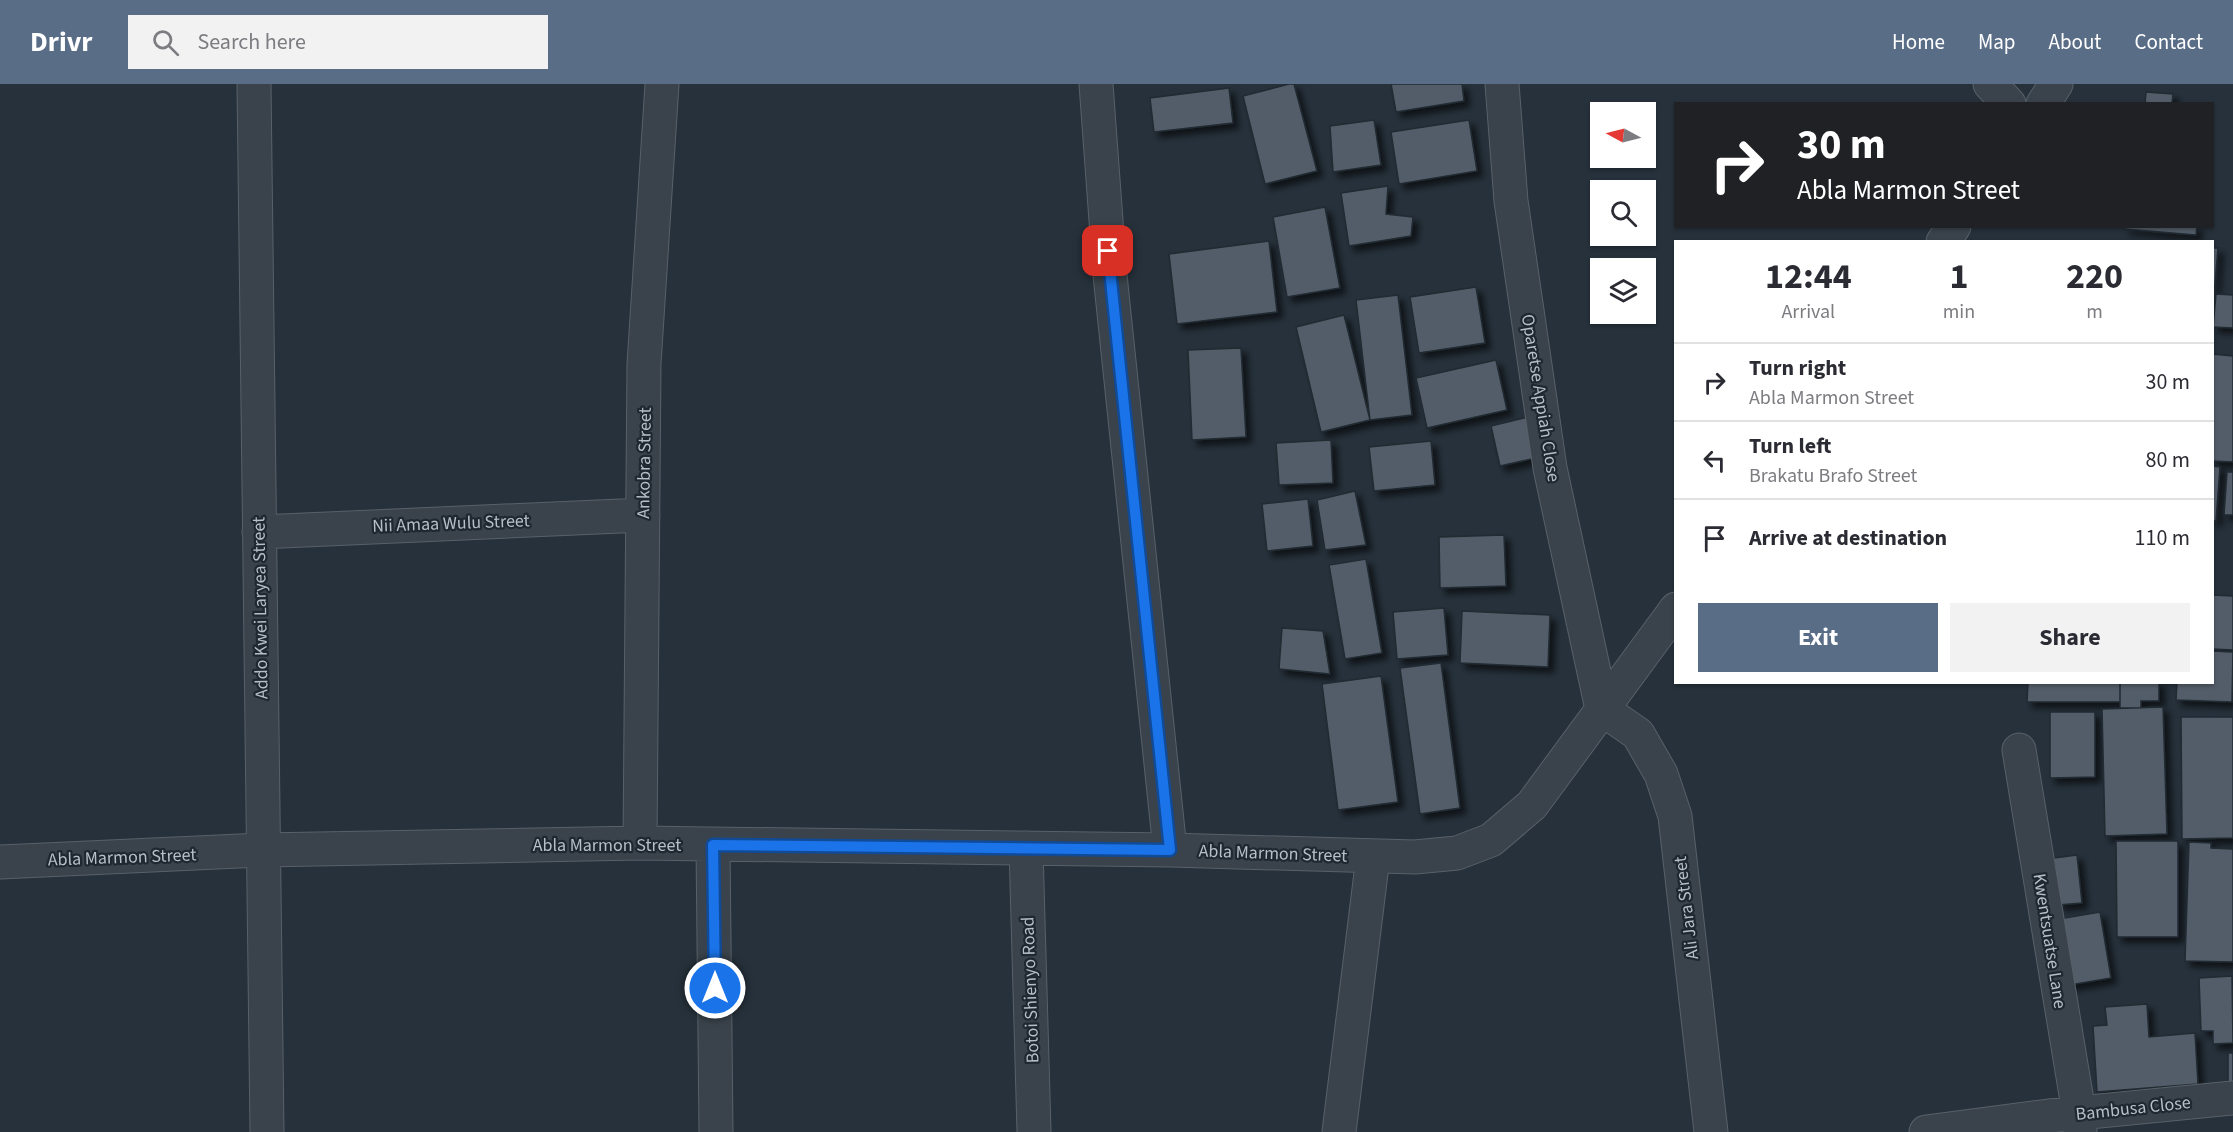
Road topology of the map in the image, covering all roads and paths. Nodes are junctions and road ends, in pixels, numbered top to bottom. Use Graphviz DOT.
graph roads {
  1 [pos="254,84"];
  2 [pos="662,84"];
  3 [pos="1096,84"];
  4 [pos="1502,84"];
  5 [pos="1989,84"];
  6 [pos="2056,84"];
  7 [pos="2007,102"];
  8 [pos="2044,102"];
  9 [pos="643,515"];
  10 [pos="259,532"];
  11 [pos="1674,612"];
  12 [pos="1602,709"];
  13 [pos="2019,750"];
  14 [pos="640,843"];
  15 [pos="713,845"];
  16 [pos="1026,848"];
  17 [pos="262,850"];
  18 [pos="1170,850"];
  19 [pos="1373,856"];
  20 [pos="0,862"];
  21 [pos="2233,1098"];
  22 [pos="2079,1123"];
  23 [pos="267,1132"];
  24 [pos="716,1132"];
  25 [pos="1034,1132"];
  26 [pos="1339,1132"];
  27 [pos="1711,1132"];
  28 [pos="1926,1132"];
  1 -- 10 [label="street, Addo Kwei Laryea Street"];
  2 -- 9 [label="street, Ankobra Street"];
  3 -- 18 [label="street"];
  4 -- 12 [label="street, Oparetse Appiah Close"];
  5 -- 7 [label="street"];
  6 -- 8 [label="street"];
  9 -- 10 [label="street, Nii Amaa Wulu Street"];
  9 -- 14 [label="street, Ankobra Street"];
  10 -- 17 [label="street, Addo Kwei Laryea Street"];
  11 -- 12 [label="street, Abla Marmon Street"];
  12 -- 19 [label="street, Abla Marmon Street"];
  12 -- 27 [label="street, Ali Jara Street"];
  13 -- 22 [label="street, Kwentsuatse Lane"];
  14 -- 15 [label="street, Abla Marmon Street"];
  14 -- 17 [label="street, Abla Marmon Street"];
  15 -- 16 [label="street, Abla Marmon Street"];
  15 -- 24 [label="street"];
  16 -- 18 [label="street, Abla Marmon Street"];
  16 -- 25 [label="street, Botoi Shienyo Road"];
  17 -- 20 [label="street, Abla Marmon Street"];
  17 -- 23 [label="street, Addo Kwei Laryea Street"];
  18 -- 19 [label="street, Abla Marmon Street"];
  19 -- 26 [label="street"];
  21 -- 22 [label="street, Bambusa Close"];
  22 -- 28 [label="street, Bambusa Close"];
}
